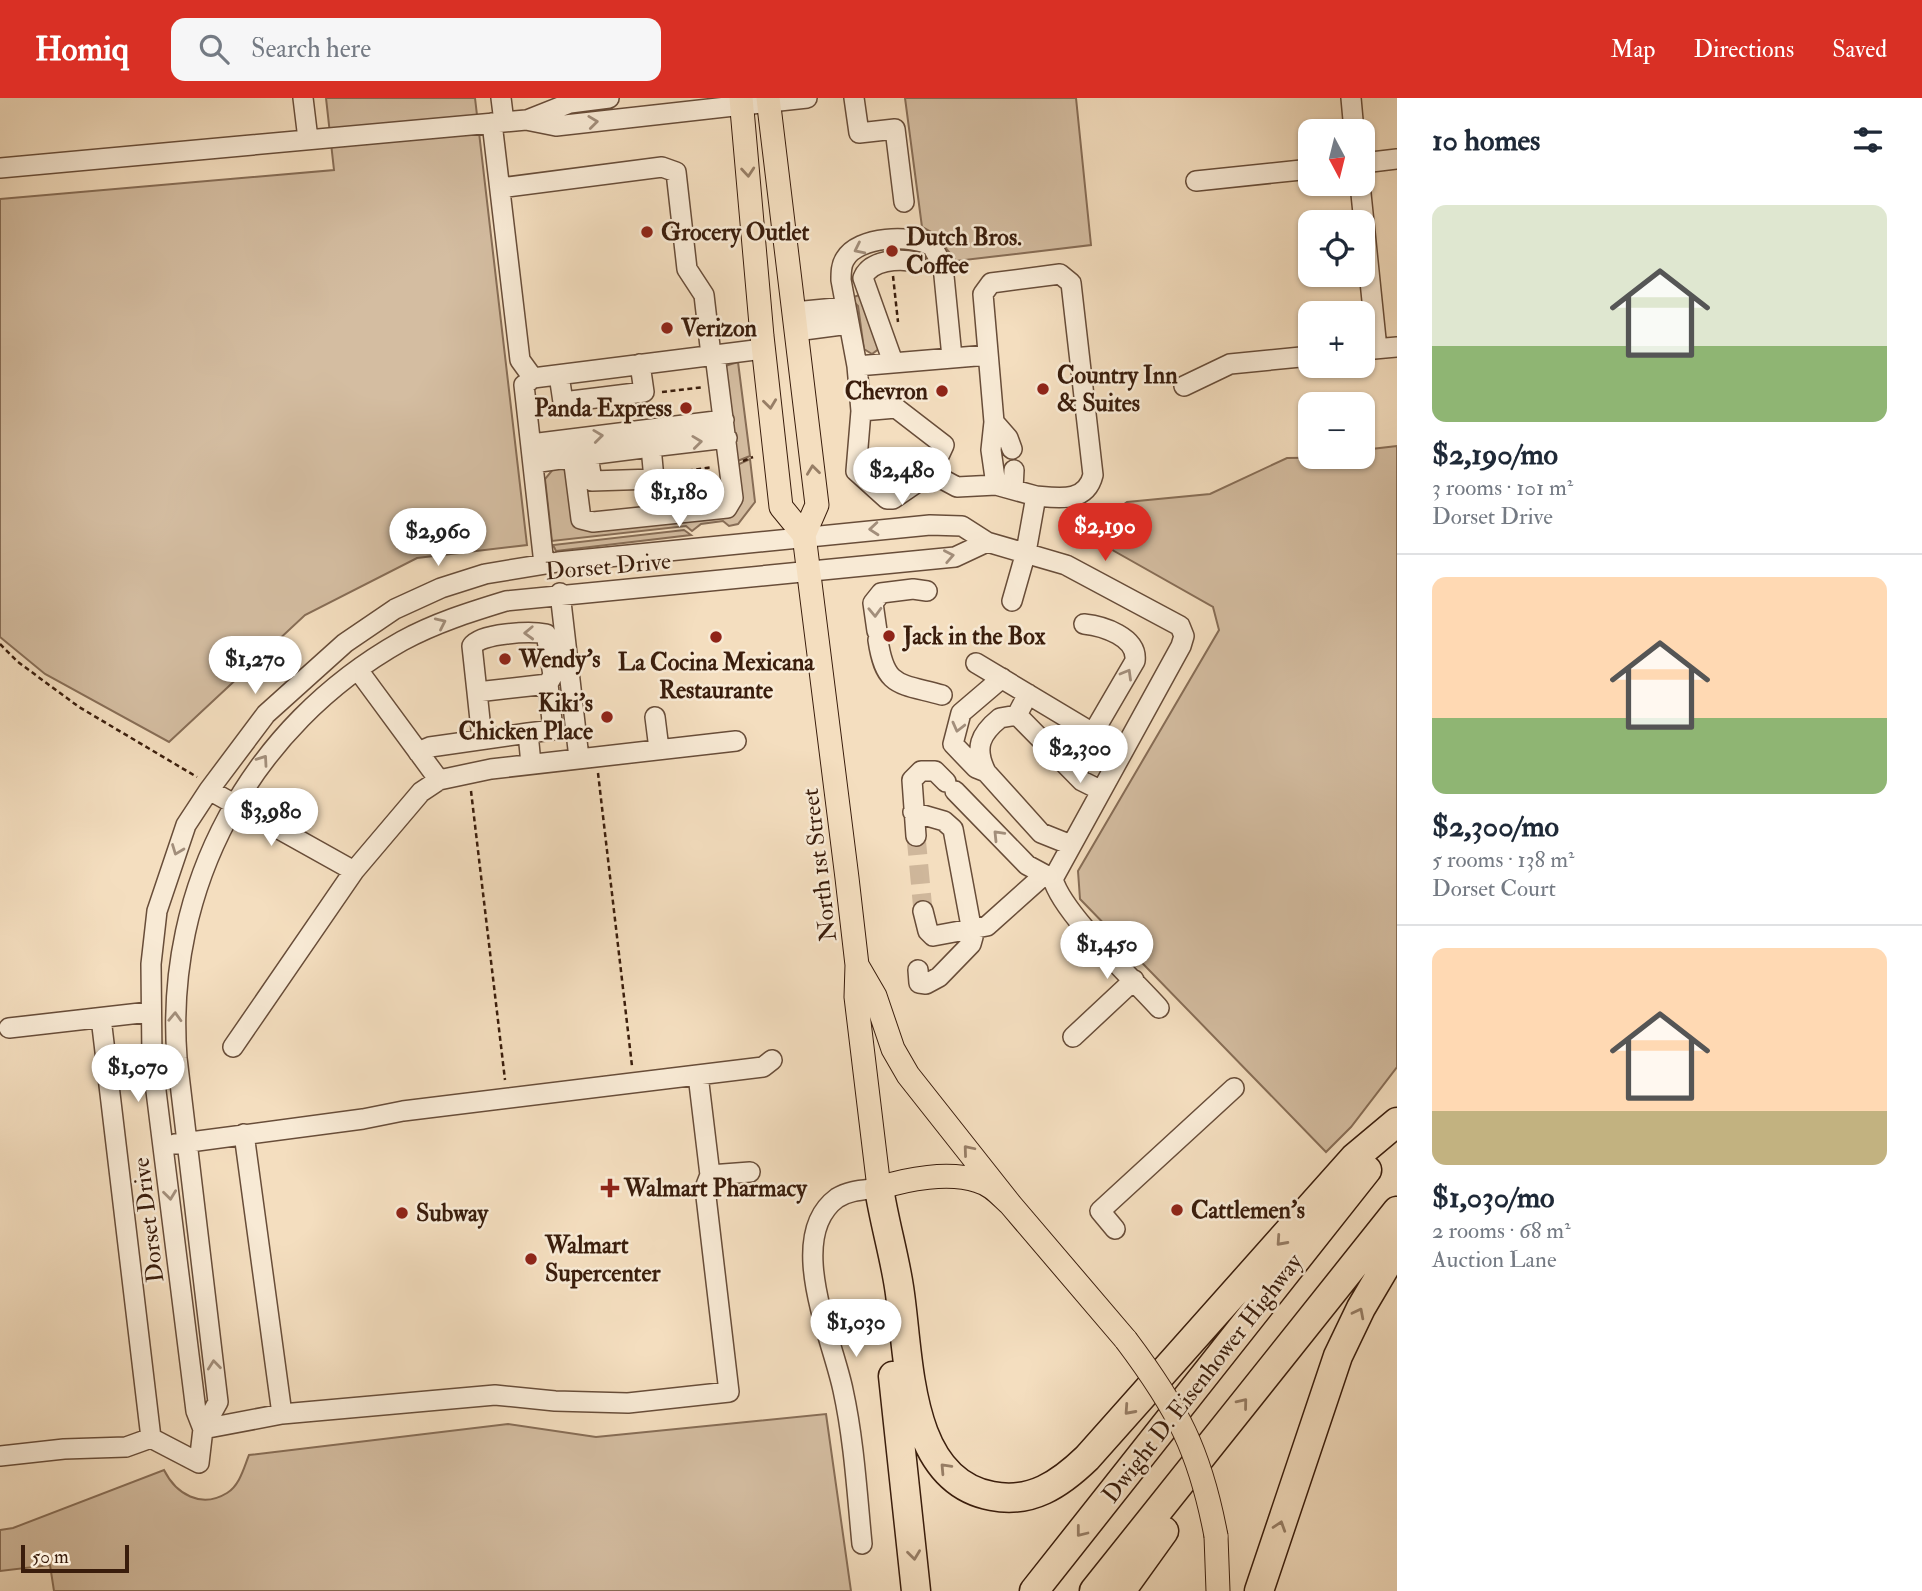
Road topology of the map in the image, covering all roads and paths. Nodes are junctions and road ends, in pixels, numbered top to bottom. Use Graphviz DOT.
graph roads {
  1 [pos="303,98"];
  2 [pos="501,98"];
  3 [pos="609,98"];
  4 [pos="807,98"];
  5 [pos="854,98"];
  6 [pos="1351,98"];
  7 [pos="769,100"];
  8 [pos="741,101"];
  9 [pos="1353,119"];
  10 [pos="526,120"];
  11 [pos="498,122"];
  12 [pos="307,139"];
  13 [pos="1397,159"];
  14 [pos="1376,161"];
  15 [pos="0,168"];
  16 [pos="1298,170"];
  17 [pos="1196,181"];
  18 [pos="500,188"];
  19 [pos="1361,196"];
  20 [pos="904,202"];
  21 [pos="916,261"];
  22 [pos="879,263"];
  23 [pos="1367,301"];
  24 [pos="848,315"];
  25 [pos="795,321"];
  26 [pos="899,332"];
  27 [pos="1397,346"];
  28 [pos="1375,348"];
  29 [pos="763,349"];
  30 [pos="713,355"];
  31 [pos="988,355"];
  32 [pos="952,357"];
  33 [pos="1298,357"];
  34 [pos="893,362"];
  35 [pos="640,364"];
  36 [pos="857,366"];
  37 [pos="559,375"];
  38 [pos="533,378"];
  39 [pos="1184,386"];
  40 [pos="860,411"];
  41 [pos="994,422"];
  42 [pos="725,429"];
  43 [pos="650,447"];
  44 [pos="1012,449"];
  45 [pos="532,453"];
  46 [pos="581,456"];
  47 [pos="753,457"];
  48 [pos="729,465"];
  49 [pos="931,473"];
  50 [pos="658,476"];
  51 [pos="1008,481"];
  52 [pos="1036,496"];
  53 [pos="804,536"];
  54 [pos="987,542"];
  55 [pos="1026,552"];
  56 [pos="544,564"];
  57 [pos="809,571"];
  58 [pos="927,591"];
  59 [pos="560,593"];
  60 [pos="1012,601"];
  61 [pos="1084,624"];
  62 [pos="0,645"];
  63 [pos="976,663"];
  64 [pos="358,670"];
  65 [pos="1002,678"];
  66 [pos="548,684"];
  67 [pos="477,692"];
  68 [pos="1028,694"];
  69 [pos="942,695"];
  70 [pos="1017,715"];
  71 [pos="655,717"];
  72 [pos="528,733"];
  73 [pos="1093,733"];
  74 [pos="482,739"];
  75 [pos="736,741"];
  76 [pos="659,749"];
  77 [pos="1121,750"];
  78 [pos="418,752"];
  79 [pos="588,762"];
  80 [pos="531,764"];
  81 [pos="986,772"];
  82 [pos="439,780"];
  83 [pos="470,781"];
  84 [pos="209,790"];
  85 [pos="1100,790"];
  86 [pos="235,805"];
  87 [pos="913,812"];
  88 [pos="916,836"];
  89 [pos="1071,845"];
  90 [pos="354,871"];
  91 [pos="1048,877"];
  92 [pos="923,911"];
  93 [pos="969,930"];
  94 [pos="857,965"];
  95 [pos="918,970"];
  96 [pos="1133,980"];
  97 [pos="1159,1008"];
  98 [pos="149,1012"];
  99 [pos="101,1018"];
  100 [pos="9,1028"];
  101 [pos="1073,1037"];
  102 [pos="233,1047"];
  103 [pos="772,1060"];
  104 [pos="698,1074"];
  105 [pos="634,1082"];
  106 [pos="1234,1088"];
  107 [pos="507,1099"];
  108 [pos="1397,1122"];
  109 [pos="1397,1133"];
  110 [pos="244,1134"];
  111 [pos="187,1142"];
  112 [pos="164,1145"];
  113 [pos="750,1172"];
  114 [pos="710,1175"];
  115 [pos="878,1188"];
  116 [pos="1010,1204"];
  117 [pos="1397,1211"];
  118 [pos="884,1219"];
  119 [pos="1115,1228"];
  120 [pos="1397,1247"];
  121 [pos="282,1414"];
  122 [pos="204,1429"];
  123 [pos="1218,1434"];
  124 [pos="151,1438"];
  125 [pos="0,1456"];
  126 [pos="862,1544"];
  127 [pos="916,1591"];
  128 [pos="1034,1591"];
  129 [pos="1094,1591"];
  130 [pos="1121,1591"];
  131 [pos="1218,1591"];
  132 [pos="1259,1591"];
  1 -- 12 [label="street"];
  2 -- 11 [label="street"];
  3 -- 10 [label="street"];
  4 -- 7 [label="street"];
  5 -- 20 [label="street"];
  6 -- 9 [label="street"];
  7 -- 8 [label="street"];
  7 -- 25 [label="main road, North 1st Street"];
  10 -- 8 [label="street, one-way"];
  8 -- 29 [label="main road, North 1st Street, one-way"];
  10 -- 11 [label="street"];
  11 -- 12 [label="street"];
  11 -- 18 [label="street"];
  12 -- 15 [label="street"];
  13 -- 14 [label="street"];
  16 -- 17 [label="street"];
  18 -- 30 [label="street"];
  18 -- 38 [label="street"];
  19 -- 23 [label="street"];
  21 -- 22 [label="street"];
  22 -- 26 [label="path"];
  22 -- 34 [label="street"];
  24 -- 25 [label="street"];
  32 -- 24 [label="street, one-way"];
  24 -- 36 [label="street"];
  53 -- 25 [label="main road, North 1st Street, one-way"];
  27 -- 28 [label="street"];
  29 -- 30 [label="street"];
  29 -- 53 [label="main road, North 1st Street, one-way"];
  30 -- 35 [label="street"];
  30 -- 42 [label="street"];
  31 -- 32 [label="street"];
  31 -- 41 [label="street"];
  31 -- 52 [label="street"];
  32 -- 34 [label="street"];
  33 -- 39 [label="street"];
  34 -- 36 [label="street"];
  35 -- 37 [label="street"];
  35 -- 37 [label="street"];
  36 -- 40 [label="street"];
  37 -- 38 [label="street"];
  38 -- 45 [label="street"];
  40 -- 49 [label="street"];
  40 -- 49 [label="street"];
  41 -- 44 [label="street"];
  41 -- 51 [label="street"];
  43 -- 42 [label="street, one-way"];
  45 -- 42 [label="street, one-way"];
  42 -- 48 [label="street"];
  43 -- 46 [label="street"];
  43 -- 50 [label="street"];
  45 -- 46 [label="street"];
  45 -- 56 [label="street"];
  46 -- 48 [label="street"];
  46 -- 50 [label="street"];
  47 -- 48 [label="path"];
  48 -- 50 [label="path"];
  49 -- 51 [label="street"];
  51 -- 52 [label="street"];
  52 -- 55 [label="street"];
  54 -- 53 [label="street, Dorset Drive, one-way"];
  53 -- 56 [label="street, Dorset Drive"];
  53 -- 57 [label="main road, North 1st Street"];
  54 -- 55 [label="street, Dorset Drive"];
  57 -- 54 [label="street, Dorset Drive, one-way"];
  55 -- 60 [label="street"];
  55 -- 77 [label="street, Dorset Drive"];
  56 -- 84 [label="street, Dorset Drive"];
  57 -- 59 [label="street, Dorset Drive"];
  57 -- 94 [label="main road, North 1st Street"];
  58 -- 69 [label="street, one-way"];
  64 -- 59 [label="street, Dorset Drive, one-way"];
  59 -- 79 [label="street"];
  73 -- 61 [label="street, one-way"];
  62 -- 84 [label="path"];
  63 -- 65 [label="street"];
  64 -- 78 [label="street"];
  86 -- 64 [label="street, Dorset Drive, one-way"];
  65 -- 68 [label="street"];
  65 -- 81 [label="street, one-way"];
  66 -- 67 [label="street"];
  66 -- 67 [label="street, one-way"];
  66 -- 72 [label="street"];
  67 -- 74 [label="street"];
  68 -- 70 [label="street"];
  68 -- 73 [label="street"];
  70 -- 81 [label="street"];
  70 -- 85 [label="street"];
  71 -- 76 [label="street"];
  72 -- 74 [label="street"];
  72 -- 80 [label="street"];
  73 -- 77 [label="street"];
  74 -- 78 [label="street"];
  75 -- 76 [label="street"];
  76 -- 79 [label="street"];
  77 -- 85 [label="street"];
  78 -- 82 [label="street"];
  79 -- 80 [label="street"];
  79 -- 105 [label="path"];
  80 -- 82 [label="street"];
  81 -- 89 [label="street"];
  82 -- 90 [label="street"];
  83 -- 107 [label="path"];
  84 -- 86 [label="street"];
  84 -- 98 [label="street, Dorset Drive, one-way"];
  85 -- 89 [label="street"];
  86 -- 90 [label="street"];
  111 -- 86 [label="street, Dorset Drive, one-way"];
  87 -- 88 [label="street"];
  91 -- 87 [label="street, one-way"];
  87 -- 93 [label="street"];
  89 -- 91 [label="street"];
  90 -- 102 [label="street"];
  91 -- 93 [label="street"];
  91 -- 96 [label="street"];
  92 -- 93 [label="street"];
  93 -- 95 [label="street"];
  94 -- 115 [label="main road, North 1st Street"];
  116 -- 94 [label="main road, one-way"];
  96 -- 97 [label="street"];
  96 -- 101 [label="street"];
  98 -- 99 [label="street"];
  98 -- 112 [label="street, Dorset Drive"];
  99 -- 100 [label="street"];
  99 -- 124 [label="street"];
  103 -- 104 [label="street"];
  104 -- 105 [label="street"];
  104 -- 114 [label="street"];
  105 -- 107 [label="street"];
  106 -- 119 [label="street"];
  107 -- 110 [label="street"];
  108 -- 118 [label="highway, one-way"];
  109 -- 128 [label="highway, Dwight D. Eisenhower Highway, one-way"];
  110 -- 111 [label="street"];
  110 -- 121 [label="street"];
  111 -- 112 [label="street"];
  122 -- 111 [label="street, Dorset Drive, one-way"];
  112 -- 122 [label="street, Dorset Drive, one-way"];
  113 -- 114 [label="street"];
  114 -- 121 [label="street"];
  115 -- 116 [label="main road"];
  115 -- 118 [label="highway"];
  115 -- 126 [label="street"];
  116 -- 131 [label="main road, bridge"];
  123 -- 117 [label="highway, Dwight D. Eisenhower Highway, one-way"];
  118 -- 127 [label="highway, one-way"];
  132 -- 120 [label="highway, one-way"];
  121 -- 122 [label="street"];
  122 -- 124 [label="street, Dorset Drive"];
  123 -- 129 [label="highway, Dwight D. Eisenhower Highway"];
  123 -- 130 [label="highway"];
  124 -- 125 [label="street"];
}
